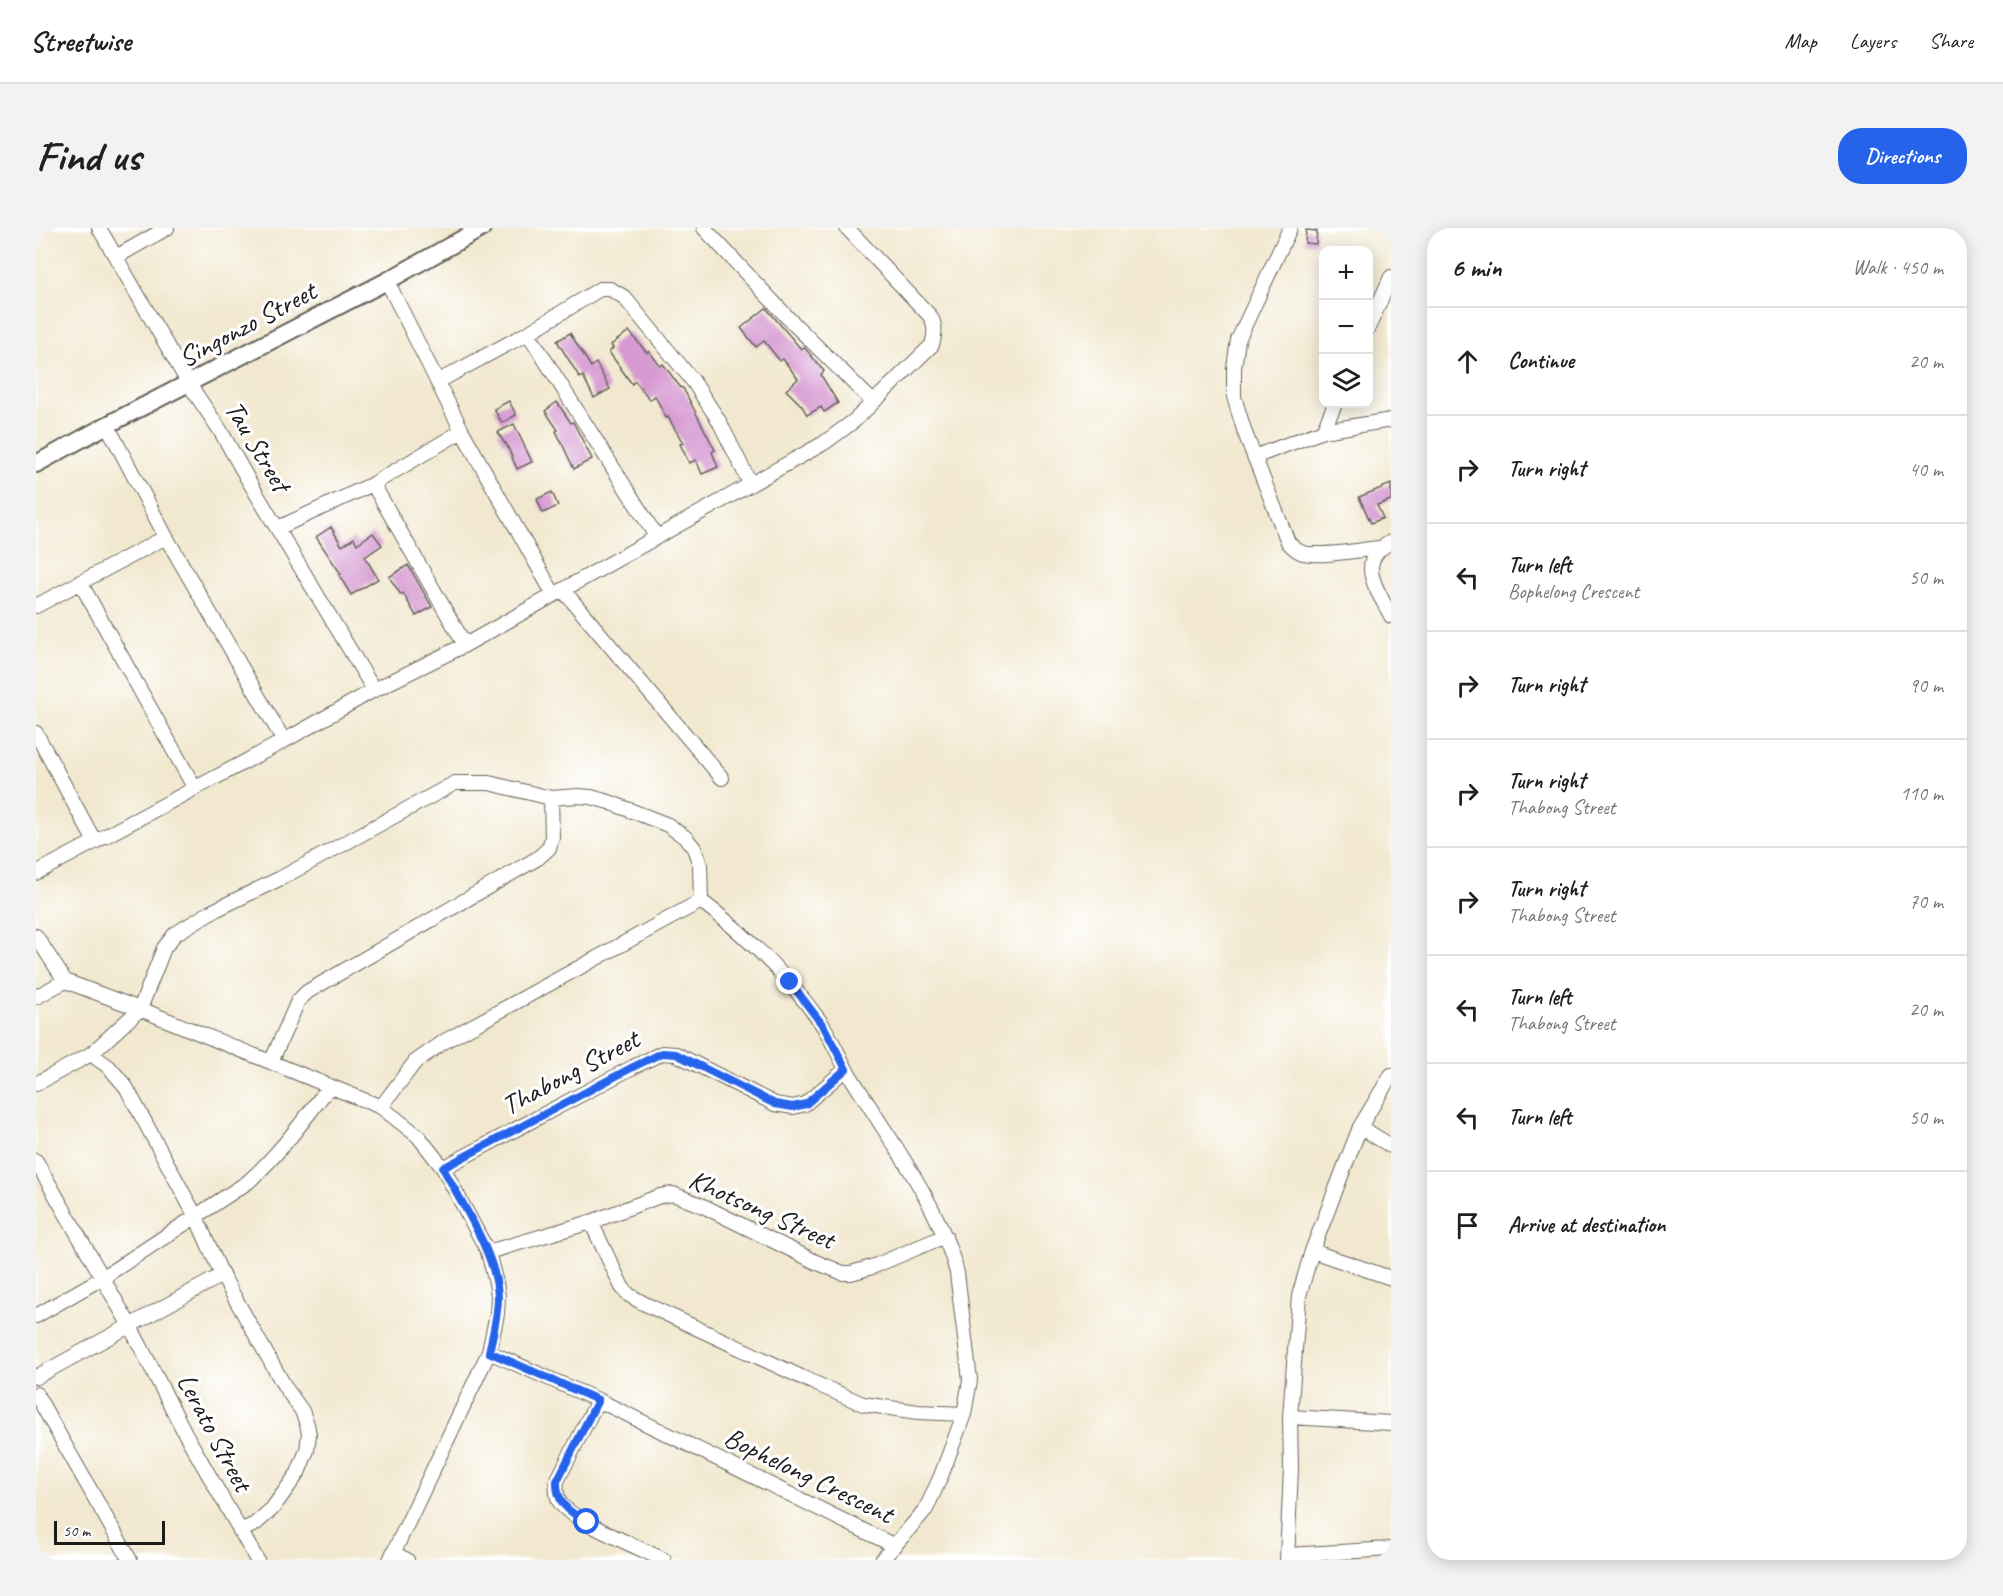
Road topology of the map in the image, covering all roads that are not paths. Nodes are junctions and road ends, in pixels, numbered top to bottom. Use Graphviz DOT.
graph roads {
  1 [pos="99,228"];
  2 [pos="167,228"];
  3 [pos="482,228"];
  4 [pos="704,228"];
  5 [pos="847,228"];
  6 [pos="1290,228"];
  7 [pos="116,257"];
  8 [pos="1391,277"];
  9 [pos="387,281"];
  10 [pos="1373,317"];
  11 [pos="528,333"];
  12 [pos="437,382"];
  13 [pos="189,384"];
  14 [pos="873,402"];
  15 [pos="1333,408"];
  16 [pos="1391,420"];
  17 [pos="107,425"];
  18 [pos="1323,431"];
  19 [pos="462,432"];
  20 [pos="1254,457"];
  21 [pos="36,464"];
  22 [pos="750,483"];
  23 [pos="373,484"];
  24 [pos="278,528"];
  25 [pos="656,536"];
  26 [pos="166,537"];
  27 [pos="1385,545"];
  28 [pos="80,582"];
  29 [pos="559,592"];
  30 [pos="36,606"];
  31 [pos="1391,616"];
  32 [pos="465,645"];
  33 [pos="374,690"];
  34 [pos="36,733"];
  35 [pos="284,741"];
  36 [pos="722,778"];
  37 [pos="194,787"];
  38 [pos="551,798"];
  39 [pos="95,842"];
  40 [pos="36,873"];
  41 [pos="701,901"];
  42 [pos="36,936"];
  43 [pos="65,981"];
  44 [pos="36,998"];
  45 [pos="140,1009"];
  46 [pos="91,1054"];
  47 [pos="271,1062"];
  48 [pos="846,1069"];
  49 [pos="1391,1075"];
  50 [pos="36,1084"];
  51 [pos="329,1087"];
  52 [pos="381,1107"];
  53 [pos="1360,1127"];
  54 [pos="1391,1146"];
  55 [pos="36,1161"];
  56 [pos="443,1168"];
  57 [pos="196,1217"];
  58 [pos="591,1222"];
  59 [pos="945,1236"];
  60 [pos="1312,1251"];
  61 [pos="488,1252"];
  62 [pos="222,1275"];
  63 [pos="102,1278"];
  64 [pos="1391,1278"];
  65 [pos="36,1316"];
  66 [pos="130,1326"];
  67 [pos="489,1352"];
  68 [pos="36,1377"];
  69 [pos="36,1394"];
  70 [pos="598,1400"];
  71 [pos="964,1414"];
  72 [pos="1290,1417"];
  73 [pos="1391,1423"];
  74 [pos="240,1531"];
  75 [pos="895,1546"];
  76 [pos="1391,1549"];
  77 [pos="391,1557"];
  78 [pos="1288,1557"];
  79 [pos="130,1560"];
  80 [pos="257,1560"];
  81 [pos="407,1560"];
  82 [pos="664,1560"];
  83 [pos="882,1560"];
  1 -- 7 [label="street, Tau Street"];
  2 -- 7 [label="street"];
  3 -- 9 [label="street, Singonzo Street"];
  4 -- 14 [label="street"];
  5 -- 14 [label="street"];
  6 -- 20 [label="street"];
  7 -- 13 [label="street, Tau Street"];
  8 -- 10 [label="street"];
  9 -- 12 [label="street"];
  9 -- 13 [label="street, Singonzo Street"];
  11 -- 12 [label="street"];
  11 -- 22 [label="street"];
  11 -- 25 [label="street"];
  12 -- 19 [label="street"];
  13 -- 17 [label="street, Singonzo Street"];
  13 -- 24 [label="street, Tau Street"];
  14 -- 22 [label="street"];
  15 -- 18 [label="street"];
  16 -- 18 [label="street"];
  17 -- 21 [label="street, Singonzo Street"];
  17 -- 26 [label="street"];
  18 -- 20 [label="street"];
  19 -- 23 [label="street"];
  19 -- 29 [label="street"];
  20 -- 27 [label="street"];
  22 -- 25 [label="street"];
  23 -- 24 [label="street"];
  23 -- 32 [label="street"];
  24 -- 33 [label="street, Tau Street"];
  25 -- 29 [label="street"];
  26 -- 28 [label="street"];
  26 -- 35 [label="street"];
  27 -- 31 [label="street"];
  28 -- 30 [label="street"];
  28 -- 37 [label="street"];
  29 -- 32 [label="street"];
  29 -- 36 [label="street"];
  32 -- 33 [label="street"];
  33 -- 35 [label="street"];
  34 -- 39 [label="street"];
  35 -- 37 [label="street"];
  37 -- 39 [label="street"];
  38 -- 41 [label="street"];
  38 -- 45 [label="street"];
  38 -- 47 [label="street"];
  39 -- 40 [label="street"];
  41 -- 48 [label="street, Bophelong Crescent"];
  41 -- 52 [label="street"];
  42 -- 43 [label="street"];
  43 -- 44 [label="street"];
  43 -- 45 [label="street"];
  45 -- 46 [label="street"];
  45 -- 47 [label="street"];
  46 -- 50 [label="street"];
  46 -- 57 [label="street"];
  47 -- 51 [label="street"];
  48 -- 56 [label="street, Thabong Street"];
  48 -- 59 [label="street, Bophelong Crescent"];
  49 -- 53 [label="street"];
  51 -- 52 [label="street"];
  51 -- 57 [label="street"];
  52 -- 56 [label="street"];
  53 -- 54 [label="street"];
  53 -- 60 [label="street"];
  55 -- 63 [label="street, Lerato Street"];
  56 -- 61 [label="street"];
  57 -- 62 [label="street"];
  57 -- 63 [label="street"];
  58 -- 59 [label="street, Khotsong Street"];
  58 -- 61 [label="street, Khotsong Street"];
  58 -- 71 [label="street"];
  59 -- 71 [label="street, Bophelong Crescent"];
  60 -- 64 [label="street"];
  60 -- 72 [label="street"];
  61 -- 67 [label="street"];
  62 -- 66 [label="street"];
  62 -- 74 [label="street"];
  63 -- 65 [label="street"];
  63 -- 66 [label="street, Lerato Street"];
  66 -- 68 [label="street"];
  66 -- 74 [label="street, Lerato Street"];
  67 -- 70 [label="street, Bophelong Crescent"];
  67 -- 77 [label="street"];
  69 -- 79 [label="street"];
  70 -- 75 [label="street, Bophelong Crescent"];
  70 -- 82 [label="street"];
  71 -- 75 [label="street, Bophelong Crescent"];
  72 -- 73 [label="street"];
  72 -- 78 [label="street"];
  74 -- 80 [label="street, Lerato Street"];
  75 -- 83 [label="street"];
  76 -- 78 [label="street"];
  77 -- 81 [label="street"];
}
